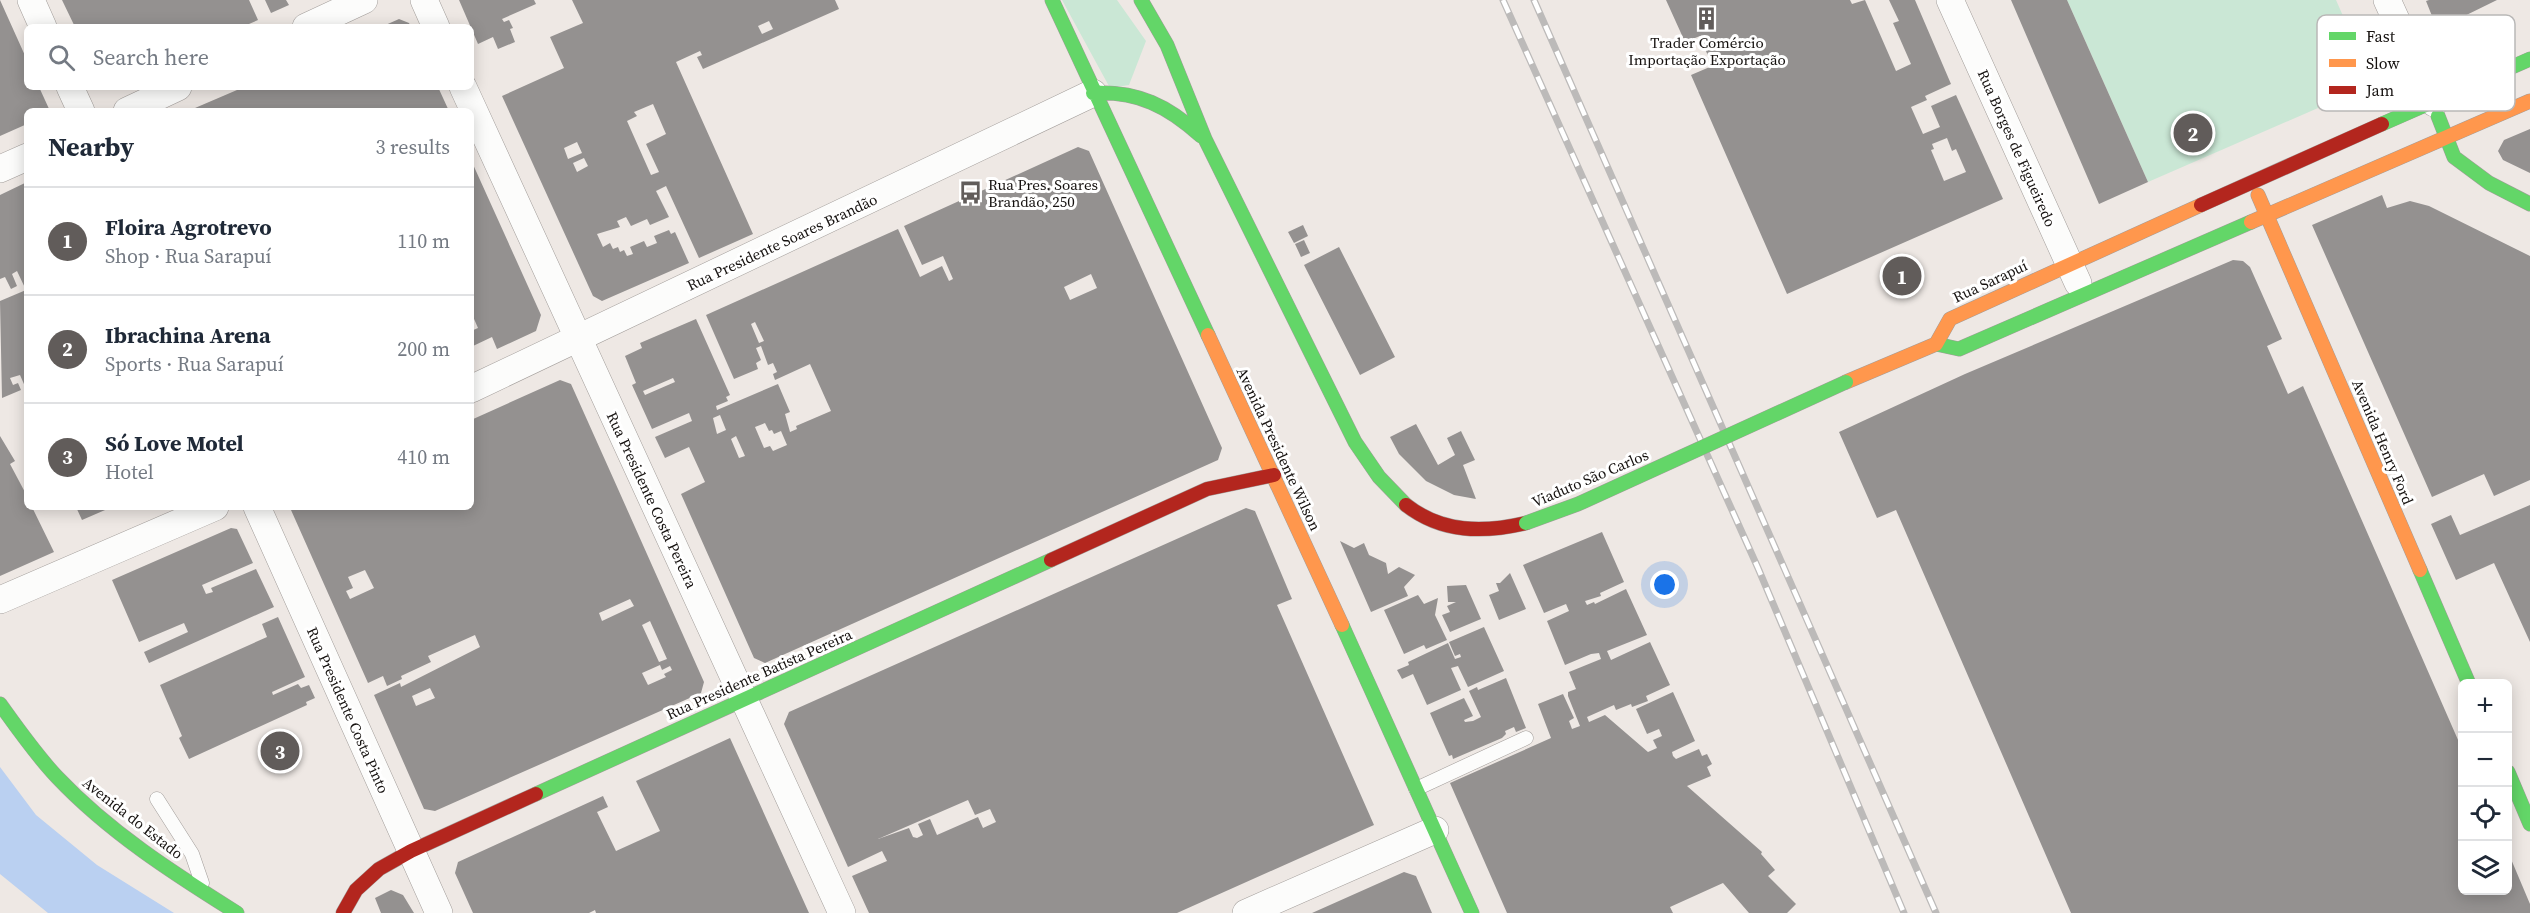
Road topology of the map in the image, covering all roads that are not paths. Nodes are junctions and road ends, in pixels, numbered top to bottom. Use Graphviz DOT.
graph roads {
  1 [pos="31,0"];
  2 [pos="363,0"];
  3 [pos="424,0"];
  4 [pos="1052,0"];
  5 [pos="1141,0"];
  6 [pos="1950,0"];
  7 [pos="2387,0"];
  8 [pos="2394,15"];
  9 [pos="43,24"];
  10 [pos="312,24"];
  11 [pos="435,24"];
  12 [pos="1167,45"];
  13 [pos="2530,59"];
  14 [pos="1161,64"];
  15 [pos="2515,66"];
  16 [pos="1151,84"];
  17 [pos="71,90"];
  18 [pos="172,90"];
  19 [pos="464,90"];
  20 [pos="1093,93"];
  21 [pos="1135,94"];
  22 [pos="2530,101"];
  23 [pos="2515,107"];
  24 [pos="80,108"];
  25 [pos="133,108"];
  26 [pos="473,108"];
  27 [pos="474,111"];
  28 [pos="2416,111"];
  29 [pos="2437,111"];
  30 [pos="2506,111"];
  31 [pos="2445,137"];
  32 [pos="1205,139"];
  33 [pos="24,157"];
  34 [pos="0,169"];
  35 [pos="2253,182"];
  36 [pos="2530,204"];
  37 [pos="2266,214"];
  38 [pos="2069,263"];
  39 [pos="2084,296"];
  40 [pos="578,339"];
  41 [pos="1936,344"];
  42 [pos="474,388"];
  43 [pos="1224,473"];
  44 [pos="1274,475"];
  45 [pos="1207,489"];
  46 [pos="208,510"];
  47 [pos="258,510"];
  48 [pos="0,600"];
  49 [pos="2467,679"];
  50 [pos="743,699"];
  51 [pos="0,704"];
  52 [pos="1526,738"];
  53 [pos="2512,781"];
  54 [pos="1416,789"];
  55 [pos="157,799"];
  56 [pos="2530,824"];
  57 [pos="1435,830"];
  58 [pos="411,851"];
  59 [pos="206,894"];
  60 [pos="237,913"];
  61 [pos="344,913"];
  62 [pos="439,913"];
  63 [pos="842,913"];
  64 [pos="1246,913"];
  65 [pos="1472,913"];
  1 -- 9 [label="street"];
  2 -- 10 [label="street"];
  3 -- 11 [label="street"];
  4 -- 20 [label="main road, Avenida Presidente Wilson"];
  5 -- 12 [label="main road"];
  6 -- 38 [label="street, Rua Borges de Figueiredo"];
  7 -- 8 [label="street"];
  12 -- 14 [label="main road"];
  12 -- 32 [label="main road"];
  13 -- 15 [label="main road, Rua Sarapuí"];
  16 -- 21 [label="main road"];
  17 -- 24 [label="street"];
  18 -- 25 [label="street"];
  19 -- 26 [label="street, Rua Presidente Costa Pereira"];
  20 -- 21 [label="main road"];
  20 -- 40 [label="street, Rua Presidente Soares Brandão"];
  20 -- 44 [label="main road, Avenida Presidente Wilson"];
  21 -- 32 [label="main road"];
  22 -- 23 [label="main road"];
  27 -- 40 [label="street, Rua Presidente Costa Pereira"];
  28 -- 35 [label="main road, Rua Sarapuí"];
  29 -- 31 [label="main road"];
  30 -- 31 [label="main road"];
  31 -- 36 [label="main road"];
  31 -- 37 [label="main road"];
  32 -- 41 [label="main road, Viaduto São Carlos, bridge"];
  33 -- 34 [label="street"];
  35 -- 37 [label="main road, Avenida Henry Ford"];
  35 -- 38 [label="main road, Rua Sarapuí"];
  37 -- 39 [label="main road"];
  37 -- 49 [label="main road, Avenida Henry Ford"];
  38 -- 39 [label="street, Rua Borges de Figueiredo"];
  38 -- 41 [label="main road, Rua Sarapuí"];
  39 -- 41 [label="main road"];
  40 -- 42 [label="street, Rua Presidente Soares Brandão"];
  40 -- 50 [label="street, Rua Presidente Costa Pereira"];
  43 -- 45 [label="main road, Rua Presidente Batista Pereira"];
  44 -- 45 [label="main road, Rua Presidente Batista Pereira"];
  44 -- 54 [label="main road, Avenida Presidente Wilson"];
  45 -- 50 [label="main road, Rua Presidente Batista Pereira"];
  46 -- 48 [label="street"];
  47 -- 58 [label="street, Rua Presidente Costa Pinto"];
  50 -- 58 [label="main road, Rua Presidente Batista Pereira"];
  50 -- 63 [label="street, Rua Presidente Costa Pereira"];
  51 -- 59 [label="main road, Avenida do Estado"];
  52 -- 54 [label="lane"];
  53 -- 56 [label="main road"];
  54 -- 57 [label="main road, Avenida Presidente Wilson"];
  55 -- 59 [label="lane"];
  57 -- 64 [label="street"];
  57 -- 65 [label="main road, Avenida Presidente Wilson"];
  58 -- 61 [label="main road, Rua Presidente Batista Pereira"];
  58 -- 62 [label="street, Rua Presidente Costa Pinto"];
  59 -- 60 [label="main road, Avenida do Estado"];
}
